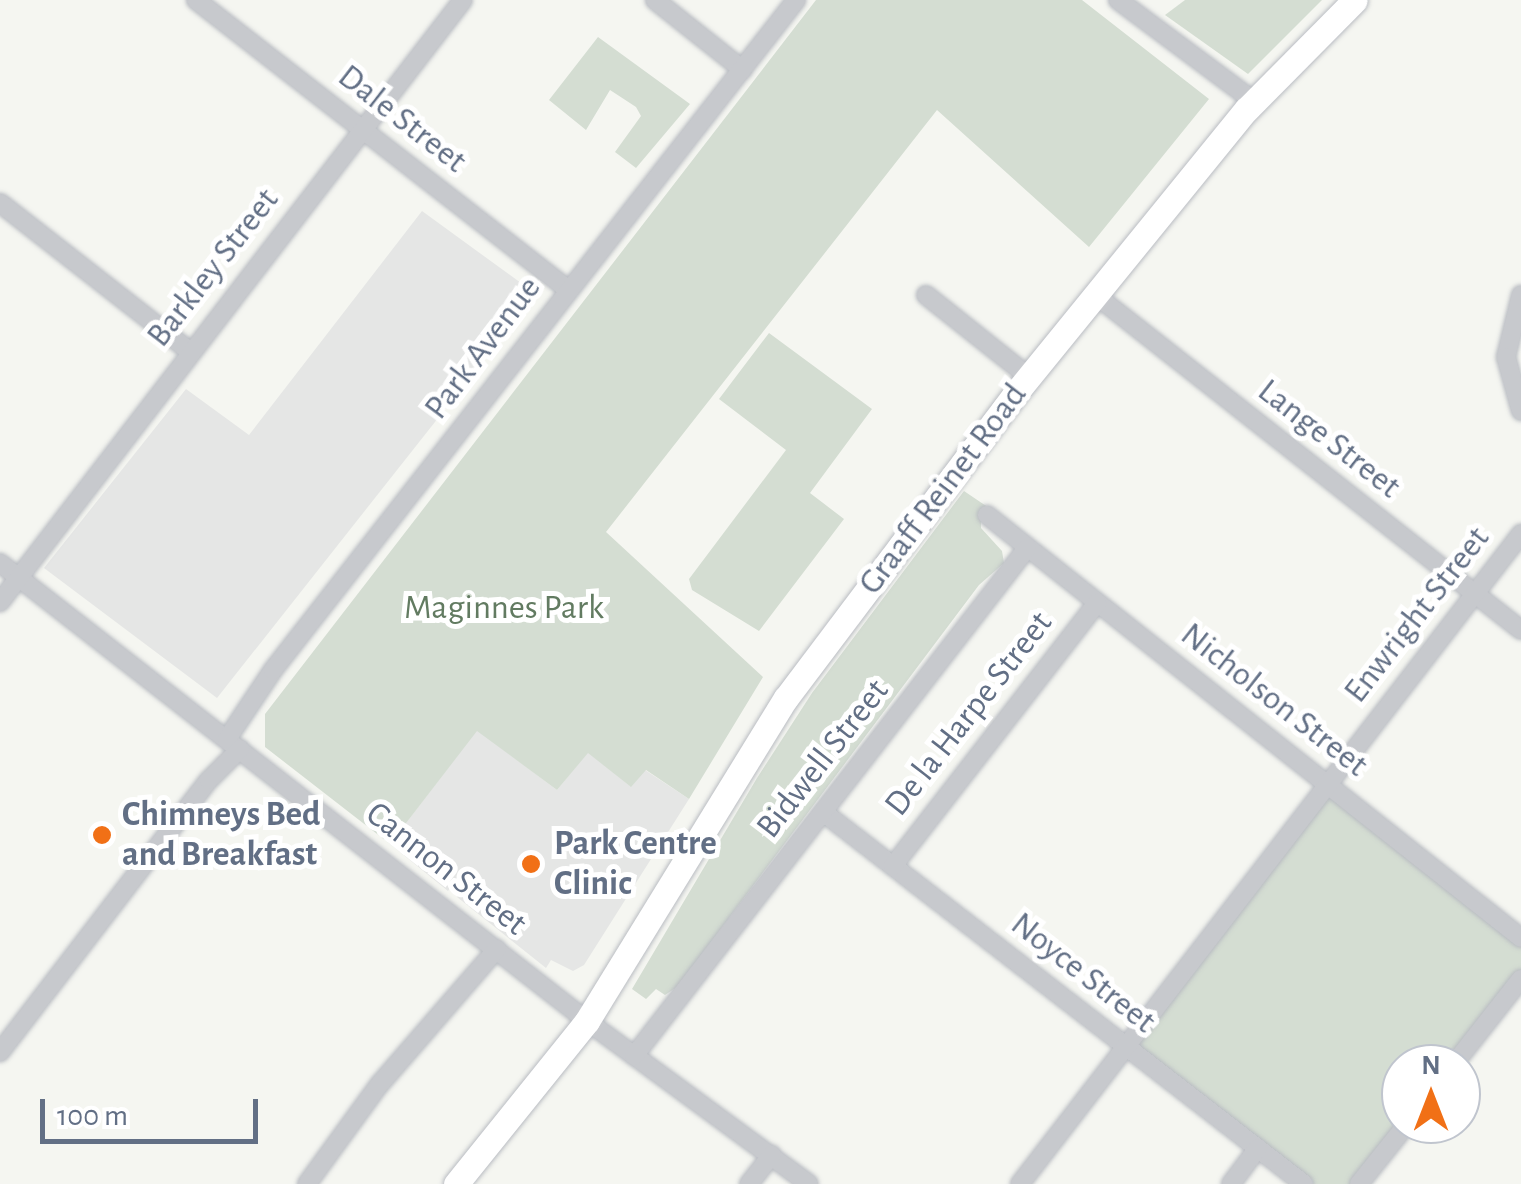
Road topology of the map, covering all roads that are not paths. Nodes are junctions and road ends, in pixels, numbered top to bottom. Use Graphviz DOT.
graph roads {
  1 [pos="196,0"];
  2 [pos="462,0"];
  3 [pos="655,0"];
  4 [pos="796,0"];
  5 [pos="1118,0"];
  6 [pos="1355,0"];
  7 [pos="742,70"];
  8 [pos="1255,102"];
  9 [pos="362,130"];
  10 [pos="0,203"];
  11 [pos="568,290"];
  12 [pos="1521,294"];
  13 [pos="926,295"];
  14 [pos="1098,298"];
  15 [pos="188,350"];
  16 [pos="1029,377"];
  17 [pos="1521,411"];
  18 [pos="987,515"];
  19 [pos="1521,534"];
  20 [pos="1027,548"];
  21 [pos="0,563"];
  22 [pos="20,579"];
  23 [pos="1474,593"];
  24 [pos="0,602"];
  25 [pos="1097,603"];
  26 [pos="1521,630"];
  27 [pos="233,744"];
  28 [pos="1327,782"];
  29 [pos="823,812"];
  30 [pos="893,866"];
  31 [pos="1521,938"];
  32 [pos="497,949"];
  33 [pos="1521,979"];
  34 [pos="587,1021"];
  35 [pos="1470,1044"];
  36 [pos="5,1045"];
  37 [pos="1122,1046"];
  38 [pos="634,1056"];
  39 [pos="1391,1144"];
  40 [pos="1258,1148"];
  41 [pos="772,1155"];
  42 [pos="307,1184"];
  43 [pos="456,1184"];
  44 [pos="749,1184"];
  45 [pos="809,1184"];
  46 [pos="1020,1184"];
  47 [pos="1231,1184"];
  48 [pos="1304,1184"];
  49 [pos="1360,1184"];
  1 -- 9 [label="street, Dale Street"];
  2 -- 9 [label="street, Barkley Street"];
  3 -- 7 [label="street"];
  4 -- 7 [label="street, Park Avenue"];
  5 -- 8 [label="street"];
  6 -- 8 [label="main road, Graaff Reinet Road"];
  7 -- 11 [label="street, Park Avenue"];
  8 -- 14 [label="main road, Graaff Reinet Road"];
  9 -- 11 [label="street, Dale Street"];
  9 -- 15 [label="street, Barkley Street"];
  10 -- 15 [label="street"];
  11 -- 27 [label="street, Park Avenue"];
  12 -- 17 [label="street"];
  13 -- 16 [label="street"];
  14 -- 16 [label="main road, Graaff Reinet Road"];
  14 -- 23 [label="street, Lange Street"];
  15 -- 22 [label="street, Barkley Street"];
  16 -- 34 [label="main road, Graaff Reinet Road"];
  18 -- 20 [label="street, Nicholson Street"];
  19 -- 23 [label="street, Enwright Street"];
  20 -- 25 [label="street, Nicholson Street"];
  20 -- 29 [label="street, Bidwell Street"];
  21 -- 22 [label="street, Cannon Street"];
  22 -- 24 [label="street, Barkley Street"];
  22 -- 27 [label="street, Cannon Street"];
  23 -- 26 [label="street, Lange Street"];
  23 -- 28 [label="street, Enwright Street"];
  25 -- 28 [label="street, Nicholson Street"];
  25 -- 30 [label="street, De la Harpe Street"];
  27 -- 32 [label="street, Cannon Street"];
  27 -- 36 [label="street, Park Avenue"];
  28 -- 31 [label="street, Nicholson Street"];
  28 -- 37 [label="street, Enwright Street"];
  29 -- 30 [label="street, Noyce Street"];
  29 -- 38 [label="street, Bidwell Street"];
  30 -- 37 [label="street, Noyce Street"];
  32 -- 34 [label="street, Cannon Street"];
  32 -- 42 [label="street"];
  33 -- 35 [label="street"];
  34 -- 38 [label="street, Cannon Street"];
  34 -- 43 [label="main road, Graaff Reinet Road"];
  37 -- 40 [label="street, Noyce Street"];
  37 -- 46 [label="street, Enwright Street"];
  38 -- 41 [label="street, Cannon Street"];
  39 -- 49 [label="street"];
  40 -- 47 [label="street"];
  40 -- 48 [label="street, Noyce Street"];
  41 -- 44 [label="street"];
  41 -- 45 [label="street, Cannon Street"];
}
